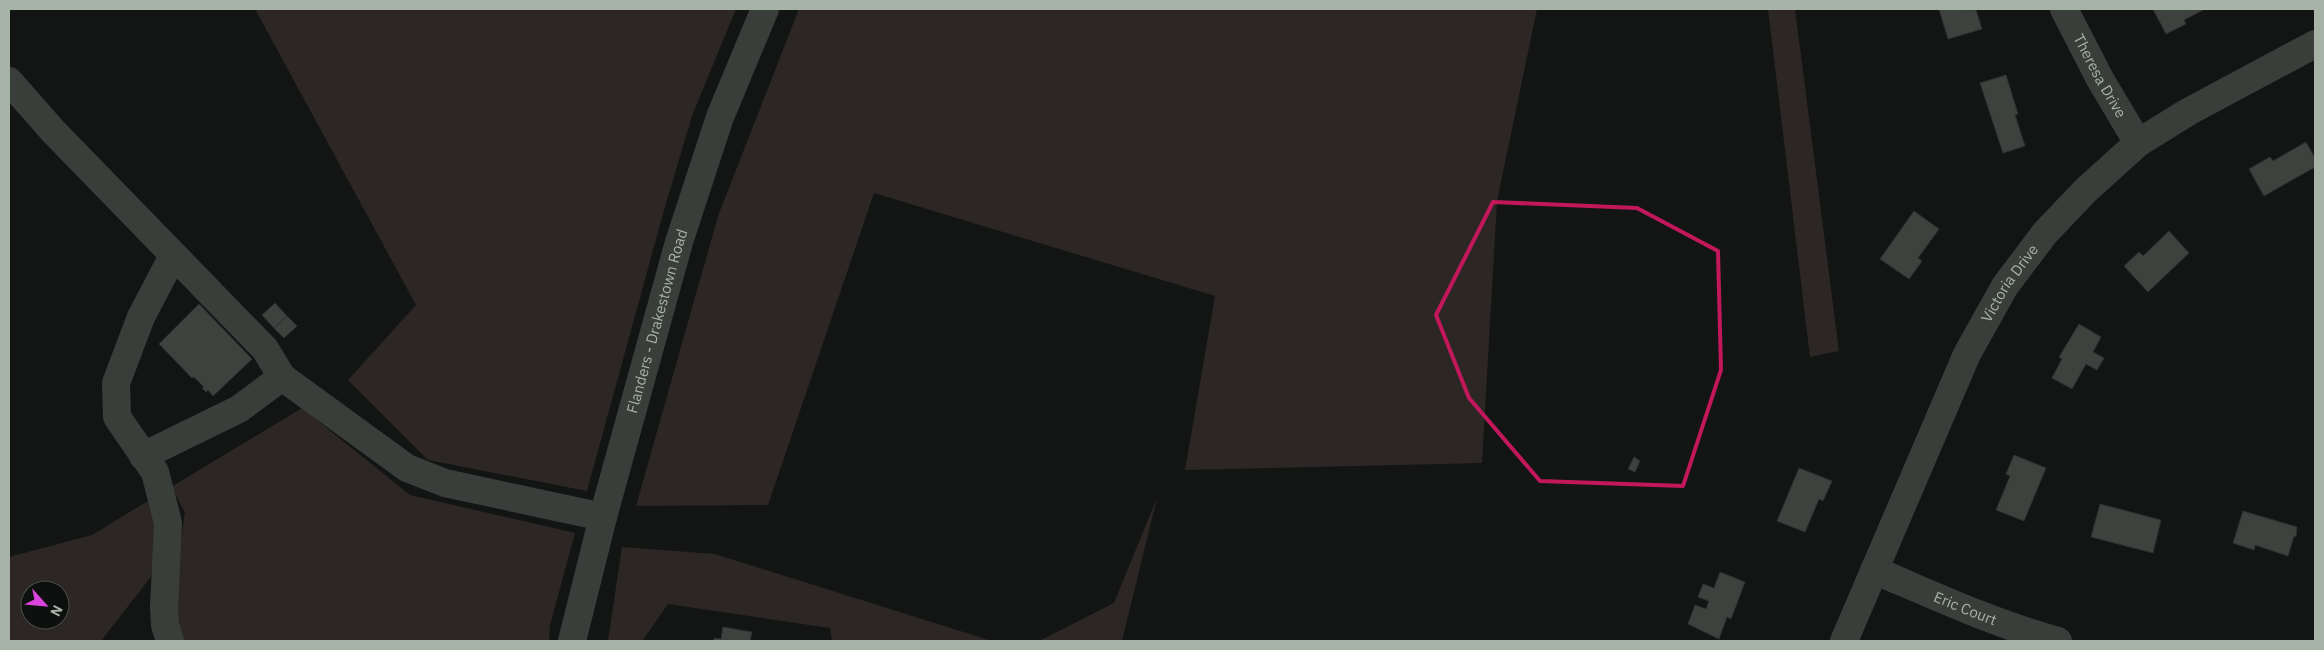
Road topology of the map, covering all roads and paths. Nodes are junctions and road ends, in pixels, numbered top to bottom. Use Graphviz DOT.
graph roads {
  1 [pos="765,9"];
  2 [pos="2064,9"];
  3 [pos="2315,44"];
  4 [pos="9,81"];
  5 [pos="2138,144"];
  6 [pos="174,256"];
  7 [pos="282,377"];
  8 [pos="143,456"];
  9 [pos="603,517"];
  10 [pos="1874,570"];
  11 [pos="170,641"];
  12 [pos="572,641"];
  13 [pos="1844,641"];
  14 [pos="2058,641"];
  1 -- 9 [label="street, Flanders - Drakestown Road"];
  2 -- 5 [label="street, Theresa Drive"];
  3 -- 5 [label="street, Victoria Drive"];
  4 -- 6 [label="street"];
  5 -- 10 [label="street, Victoria Drive"];
  6 -- 7 [label="street"];
  6 -- 8 [label="street"];
  7 -- 8 [label="street"];
  7 -- 9 [label="street"];
  8 -- 11 [label="street"];
  9 -- 12 [label="street, Flanders - Drakestown Road"];
  10 -- 13 [label="street, Victoria Drive"];
  10 -- 14 [label="street, Eric Court"];
}
